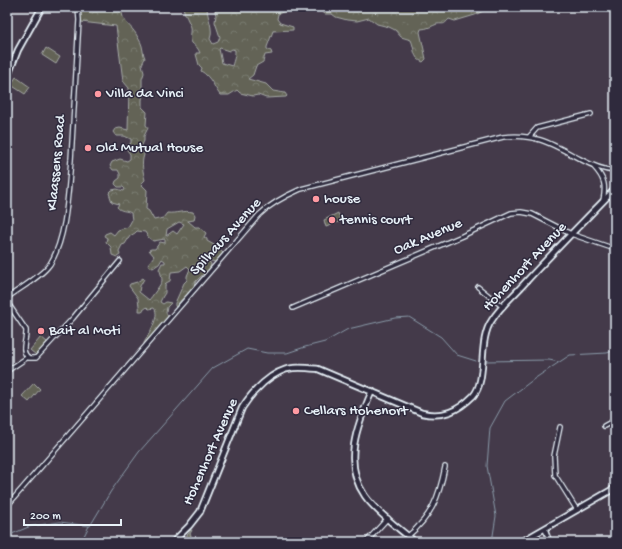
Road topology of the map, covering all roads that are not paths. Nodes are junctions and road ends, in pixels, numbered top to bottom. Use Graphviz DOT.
graph roads {
  1 [pos="42,7"];
  2 [pos="78,7"];
  3 [pos="7,78"];
  4 [pos="591,114"];
  5 [pos="529,137"];
  6 [pos="593,166"];
  7 [pos="615,171"];
  8 [pos="615,189"];
  9 [pos="602,202"];
  10 [pos="571,234"];
  11 [pos="615,250"];
  12 [pos="120,261"];
  13 [pos="478,287"];
  14 [pos="7,298"];
  15 [pos="7,302"];
  16 [pos="503,307"];
  17 [pos="293,308"];
  18 [pos="28,357"];
  19 [pos="7,372"];
  20 [pos="372,391"];
  21 [pos="615,420"];
  22 [pos="604,426"];
  23 [pos="560,427"];
  24 [pos="445,467"];
  25 [pos="615,488"];
  26 [pos="7,506"];
  27 [pos="577,510"];
  28 [pos="388,518"];
  29 [pos="546,529"];
  30 [pos="408,536"];
  31 [pos="173,542"];
  32 [pos="366,542"];
  33 [pos="415,542"];
  34 [pos="521,542"];
  35 [pos="550,542"];
  1 -- 3 [label="street"];
  2 -- 14 [label="street, Klaassens Road"];
  4 -- 5 [label="street"];
  5 -- 6 [label="street, Spilhaus Avenue"];
  5 -- 26 [label="street, Spilhaus Avenue"];
  6 -- 7 [label="street, Spilhaus Avenue"];
  6 -- 9 [label="street, Spilhaus Avenue"];
  8 -- 9 [label="street, Hohenhort Avenue"];
  9 -- 10 [label="street, Hohenhort Avenue"];
  10 -- 11 [label="street, Oak Avenue"];
  10 -- 16 [label="street, Hohenhort Avenue"];
  10 -- 17 [label="street, Oak Avenue"];
  12 -- 18 [label="street"];
  13 -- 16 [label="street"];
  15 -- 18 [label="street"];
  16 -- 20 [label="street, Hohenhort Avenue"];
  18 -- 19 [label="street"];
  20 -- 28 [label="street"];
  20 -- 31 [label="street, Hohenhort Avenue"];
  21 -- 22 [label="street"];
  23 -- 27 [label="street"];
  24 -- 30 [label="street"];
  25 -- 27 [label="street"];
  27 -- 29 [label="street"];
  28 -- 30 [label="street"];
  28 -- 32 [label="street"];
  29 -- 34 [label="street"];
  29 -- 35 [label="street"];
  30 -- 33 [label="street"];
}
